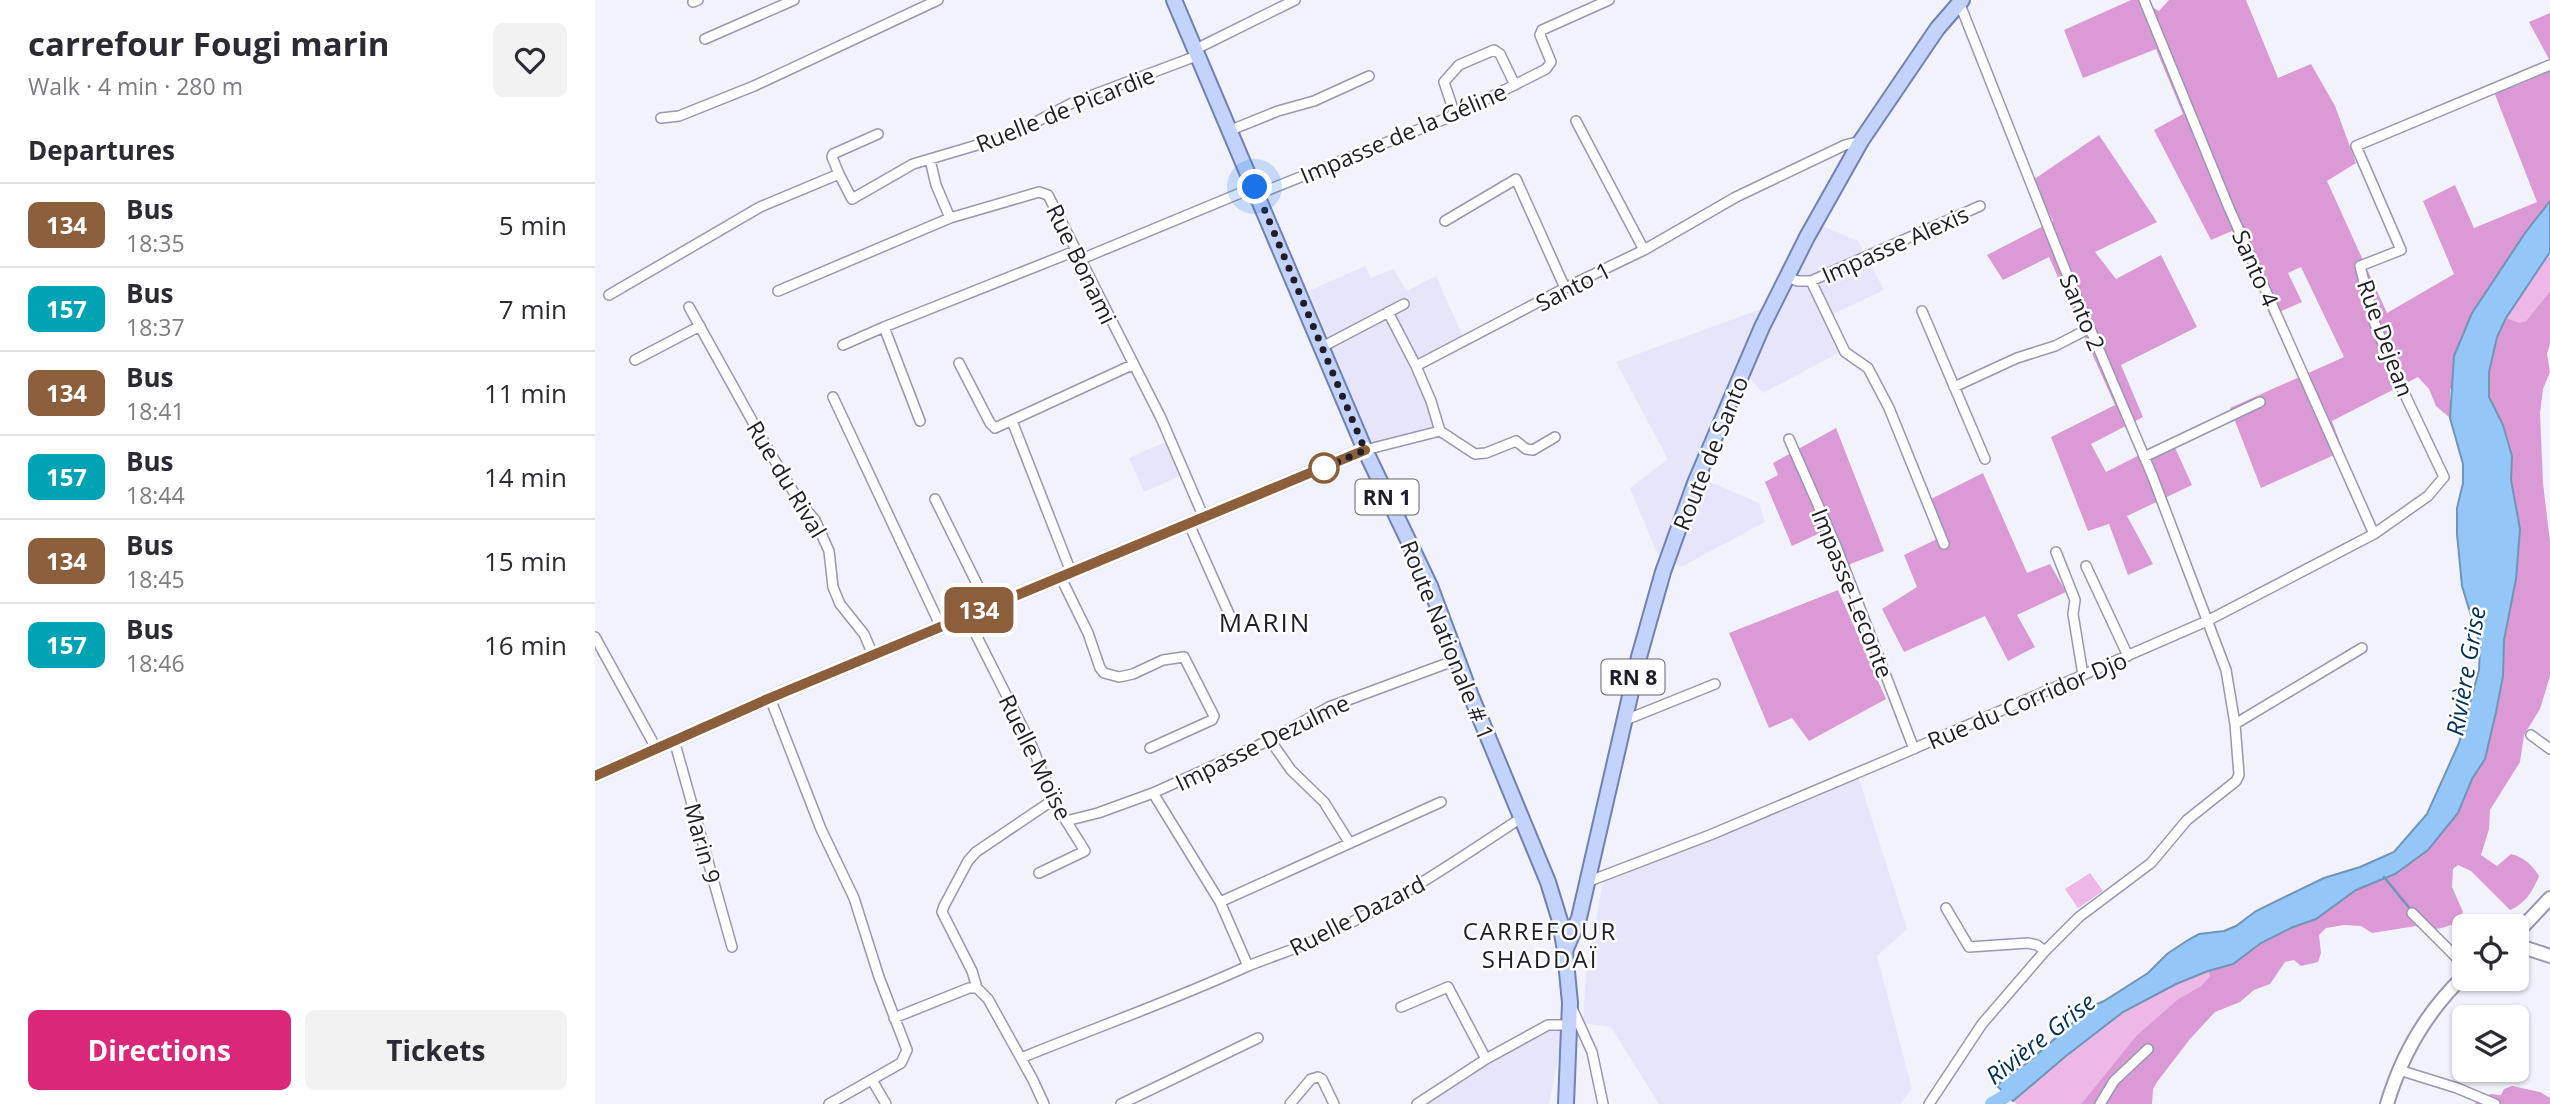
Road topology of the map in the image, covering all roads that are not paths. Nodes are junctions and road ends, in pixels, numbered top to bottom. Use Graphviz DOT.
graph roads {
  1 [pos="794,0"];
  2 [pos="939,0"];
  3 [pos="1174,0"];
  4 [pos="1296,0"];
  5 [pos="1609,0"];
  6 [pos="2144,0"];
  7 [pos="1960,1"];
  8 [pos="705,39"];
  9 [pos="1197,52"];
  10 [pos="2550,65"];
  11 [pos="1369,76"];
  12 [pos="1515,85"];
  13 [pos="1455,115"];
  14 [pos="661,118"];
  15 [pos="1576,121"];
  16 [pos="1231,130"];
  17 [pos="878,134"];
  18 [pos="1861,141"];
  19 [pos="930,160"];
  20 [pos="839,174"];
  21 [pos="1257,191"];
  22 [pos="1980,206"];
  23 [pos="950,218"];
  24 [pos="1444,221"];
  25 [pos="1644,250"];
  26 [pos="1077,256"];
  27 [pos="1785,277"];
  28 [pos="1811,281"];
  29 [pos="1565,288"];
  30 [pos="778,291"];
  31 [pos="609,295"];
  32 [pos="1404,304"];
  33 [pos="689,307"];
  34 [pos="1922,311"];
  35 [pos="1388,312"];
  36 [pos="700,326"];
  37 [pos="884,327"];
  38 [pos="2090,328"];
  39 [pos="843,345"];
  40 [pos="1322,347"];
  41 [pos="635,360"];
  42 [pos="960,363"];
  43 [pos="1132,365"];
  44 [pos="1416,366"];
  45 [pos="1954,387"];
  46 [pos="833,397"];
  47 [pos="2260,401"];
  48 [pos="920,421"];
  49 [pos="1012,421"];
  50 [pos="1440,431"];
  51 [pos="1555,437"];
  52 [pos="1789,439"];
  53 [pos="1365,450"];
  54 [pos="2144,457"];
  55 [pos="1985,459"];
  56 [pos="2444,477"];
  57 [pos="935,499"];
  58 [pos="1204,518"];
  59 [pos="1189,524"];
  60 [pos="2374,534"];
  61 [pos="1944,544"];
  62 [pos="2056,552"];
  63 [pos="2086,566"];
  64 [pos="1065,574"];
  65 [pos="988,606"];
  66 [pos="966,615"];
  67 [pos="1230,616"];
  68 [pos="2207,621"];
  69 [pos="941,627"];
  70 [pos="595,637"];
  71 [pos="2362,648"];
  72 [pos="873,655"];
  73 [pos="2127,656"];
  74 [pos="1456,660"];
  75 [pos="2083,675"];
  76 [pos="1715,684"];
  77 [pos="770,698"];
  78 [pos="1623,721"];
  79 [pos="2235,724"];
  80 [pos="2531,735"];
  81 [pos="674,740"];
  82 [pos="1270,740"];
  83 [pos="656,748"];
  84 [pos="1150,748"];
  85 [pos="1914,749"];
  86 [pos="2550,750"];
  87 [pos="595,776"];
  88 [pos="1153,793"];
  89 [pos="1053,800"];
  90 [pos="1441,802"];
  91 [pos="1521,818"];
  92 [pos="1066,821"];
  93 [pos="1349,842"];
  94 [pos="1039,873"];
  95 [pos="1587,882"];
  96 [pos="2550,898"];
  97 [pos="1220,902"];
  98 [pos="1946,908"];
  99 [pos="2412,913"];
  100 [pos="2529,920"];
  101 [pos="731,947"];
  102 [pos="2529,950"];
  103 [pos="1565,951"];
  104 [pos="2045,951"];
  105 [pos="2452,953"];
  106 [pos="2550,956"];
  107 [pos="1248,966"];
  108 [pos="977,988"];
  109 [pos="2452,988"];
  110 [pos="1570,1003"];
  111 [pos="1401,1007"];
  112 [pos="894,1018"];
  113 [pos="1568,1025"];
  114 [pos="1258,1038"];
  115 [pos="2148,1049"];
  116 [pos="1021,1058"];
  117 [pos="1486,1059"];
  118 [pos="2399,1070"];
  119 [pos="872,1080"];
  120 [pos="829,1104"];
  121 [pos="886,1104"];
  122 [pos="1044,1104"];
  123 [pos="1121,1104"];
  124 [pos="1290,1104"];
  125 [pos="1334,1104"];
  126 [pos="1417,1104"];
  127 [pos="1566,1104"];
  128 [pos="1602,1104"];
  129 [pos="1929,1104"];
  130 [pos="2100,1104"];
  131 [pos="2387,1104"];
  132 [pos="2495,1104"];
  1 -- 8 [label="street"];
  2 -- 14 [label="street"];
  3 -- 9 [label="main road, Route Nationale # 1 / RN 1"];
  4 -- 9 [label="street, Ruelle de Picardie"];
  5 -- 12 [label="street, Impasse de la Géline"];
  6 -- 60 [label="street, Santo 4"];
  7 -- 18 [label="main road, Route de Santo / RN 8"];
  7 -- 38 [label="street, Santo 2"];
  9 -- 16 [label="main road, Route Nationale # 1 / RN 1"];
  9 -- 19 [label="street, Ruelle de Picardie"];
  10 -- 56 [label="street, Rue Dejean"];
  11 -- 16 [label="street"];
  12 -- 13 [label="street, Impasse de la Géline"];
  12 -- 13 [label="street"];
  13 -- 21 [label="street, Impasse de la Géline"];
  15 -- 25 [label="street"];
  16 -- 21 [label="main road, Route Nationale # 1 / RN 1"];
  17 -- 20 [label="street"];
  18 -- 25 [label="street, Santo 1"];
  18 -- 27 [label="main road, Route de Santo / RN 8"];
  19 -- 20 [label="street, Ruelle de Picardie"];
  19 -- 23 [label="street"];
  20 -- 31 [label="street"];
  21 -- 26 [label="street, Impasse de la Géline"];
  21 -- 40 [label="main road, Route Nationale # 1 / RN 1"];
  22 -- 28 [label="street, Impasse Alexis"];
  23 -- 26 [label="street, Rue Bonami"];
  23 -- 30 [label="street, Rue Bonami"];
  24 -- 29 [label="street"];
  25 -- 29 [label="street, Santo 1"];
  26 -- 37 [label="street, Impasse de la Géline"];
  26 -- 43 [label="street, Rue Bonami"];
  27 -- 28 [label="street, Impasse Alexis"];
  27 -- 78 [label="main road, Route de Santo / RN 8"];
  28 -- 61 [label="street, Impasse Alexis"];
  29 -- 44 [label="street, Santo 1"];
  32 -- 35 [label="street"];
  33 -- 36 [label="street, Rue du Rival"];
  34 -- 45 [label="street"];
  35 -- 40 [label="street"];
  35 -- 44 [label="street"];
  36 -- 41 [label="street"];
  36 -- 72 [label="street, Rue du Rival"];
  37 -- 39 [label="street, Impasse de la Géline"];
  37 -- 48 [label="street"];
  38 -- 45 [label="street"];
  38 -- 54 [label="street, Santo 2"];
  40 -- 53 [label="main road, Route Nationale # 1 / RN 1"];
  42 -- 49 [label="street"];
  43 -- 49 [label="street"];
  43 -- 58 [label="street, Rue Bonami"];
  44 -- 50 [label="street"];
  45 -- 55 [label="street"];
  46 -- 69 [label="street"];
  47 -- 54 [label="street"];
  49 -- 64 [label="street"];
  50 -- 51 [label="street"];
  50 -- 53 [label="street"];
  52 -- 85 [label="street, Impasse Leconte"];
  53 -- 58 [label="main road"];
  53 -- 74 [label="main road, Route Nationale # 1 / RN 1"];
  54 -- 68 [label="street, Santo 2"];
  56 -- 60 [label="street, Rue du Corridor Djo"];
  57 -- 65 [label="street"];
  58 -- 59 [label="main road"];
  59 -- 64 [label="main road"];
  59 -- 67 [label="street"];
  60 -- 68 [label="street, Rue du Corridor Djo"];
  62 -- 75 [label="street"];
  63 -- 73 [label="street"];
  64 -- 65 [label="main road"];
  64 -- 84 [label="street"];
  65 -- 66 [label="main road"];
  66 -- 69 [label="main road"];
  66 -- 89 [label="street, Ruelle Moïse"];
  68 -- 73 [label="street, Rue du Corridor Djo"];
  68 -- 79 [label="street, Santo 2"];
  69 -- 72 [label="main road"];
  70 -- 83 [label="street"];
  71 -- 79 [label="street"];
  72 -- 77 [label="main road"];
  73 -- 75 [label="street, Rue du Corridor Djo"];
  74 -- 82 [label="street, Impasse Dezulme"];
  74 -- 91 [label="main road, Route Nationale # 1 / RN 1"];
  75 -- 85 [label="street, Rue du Corridor Djo"];
  76 -- 78 [label="street"];
  77 -- 81 [label="main road"];
  77 -- 112 [label="street"];
  78 -- 95 [label="main road, Route de Santo / RN 8"];
  79 -- 104 [label="street, Santo 2"];
  80 -- 86 [label="street"];
  81 -- 83 [label="main road"];
  81 -- 101 [label="street, Marin 9"];
  82 -- 88 [label="street, Impasse Dezulme"];
  82 -- 93 [label="street"];
  83 -- 87 [label="main road"];
  85 -- 95 [label="street, Rue du Corridor Djo"];
  88 -- 92 [label="street, Impasse Dezulme"];
  88 -- 97 [label="street"];
  89 -- 92 [label="street, Ruelle Moïse"];
  89 -- 108 [label="street"];
  90 -- 93 [label="street"];
  91 -- 103 [label="main road, Route Nationale # 1 / RN 1"];
  91 -- 107 [label="street, Ruelle Dazard"];
  92 -- 94 [label="street, Ruelle Moïse"];
  93 -- 97 [label="street"];
  95 -- 103 [label="main road, Route de Santo / RN 8"];
  96 -- 100 [label="main road"];
  97 -- 107 [label="street"];
  98 -- 104 [label="street"];
  99 -- 105 [label="street"];
  102 -- 106 [label="main road"];
  103 -- 110 [label="main road, Route Nationale # 1 / RN 1"];
  104 -- 129 [label="street"];
  107 -- 116 [label="street, Ruelle Dazard"];
  108 -- 112 [label="street"];
  108 -- 116 [label="street"];
  109 -- 118 [label="main road"];
  110 -- 113 [label="main road, Route Nationale # 1 / RN 1"];
  110 -- 128 [label="street"];
  111 -- 117 [label="street"];
  112 -- 119 [label="street"];
  113 -- 117 [label="street"];
  113 -- 127 [label="main road, Route Nationale # 1 / RN 1"];
  114 -- 123 [label="street"];
  115 -- 130 [label="street"];
  116 -- 122 [label="street"];
  117 -- 126 [label="street"];
  118 -- 131 [label="main road"];
  118 -- 132 [label="street"];
  119 -- 120 [label="street"];
  119 -- 121 [label="street"];
  124 -- 125 [label="street"];
}
